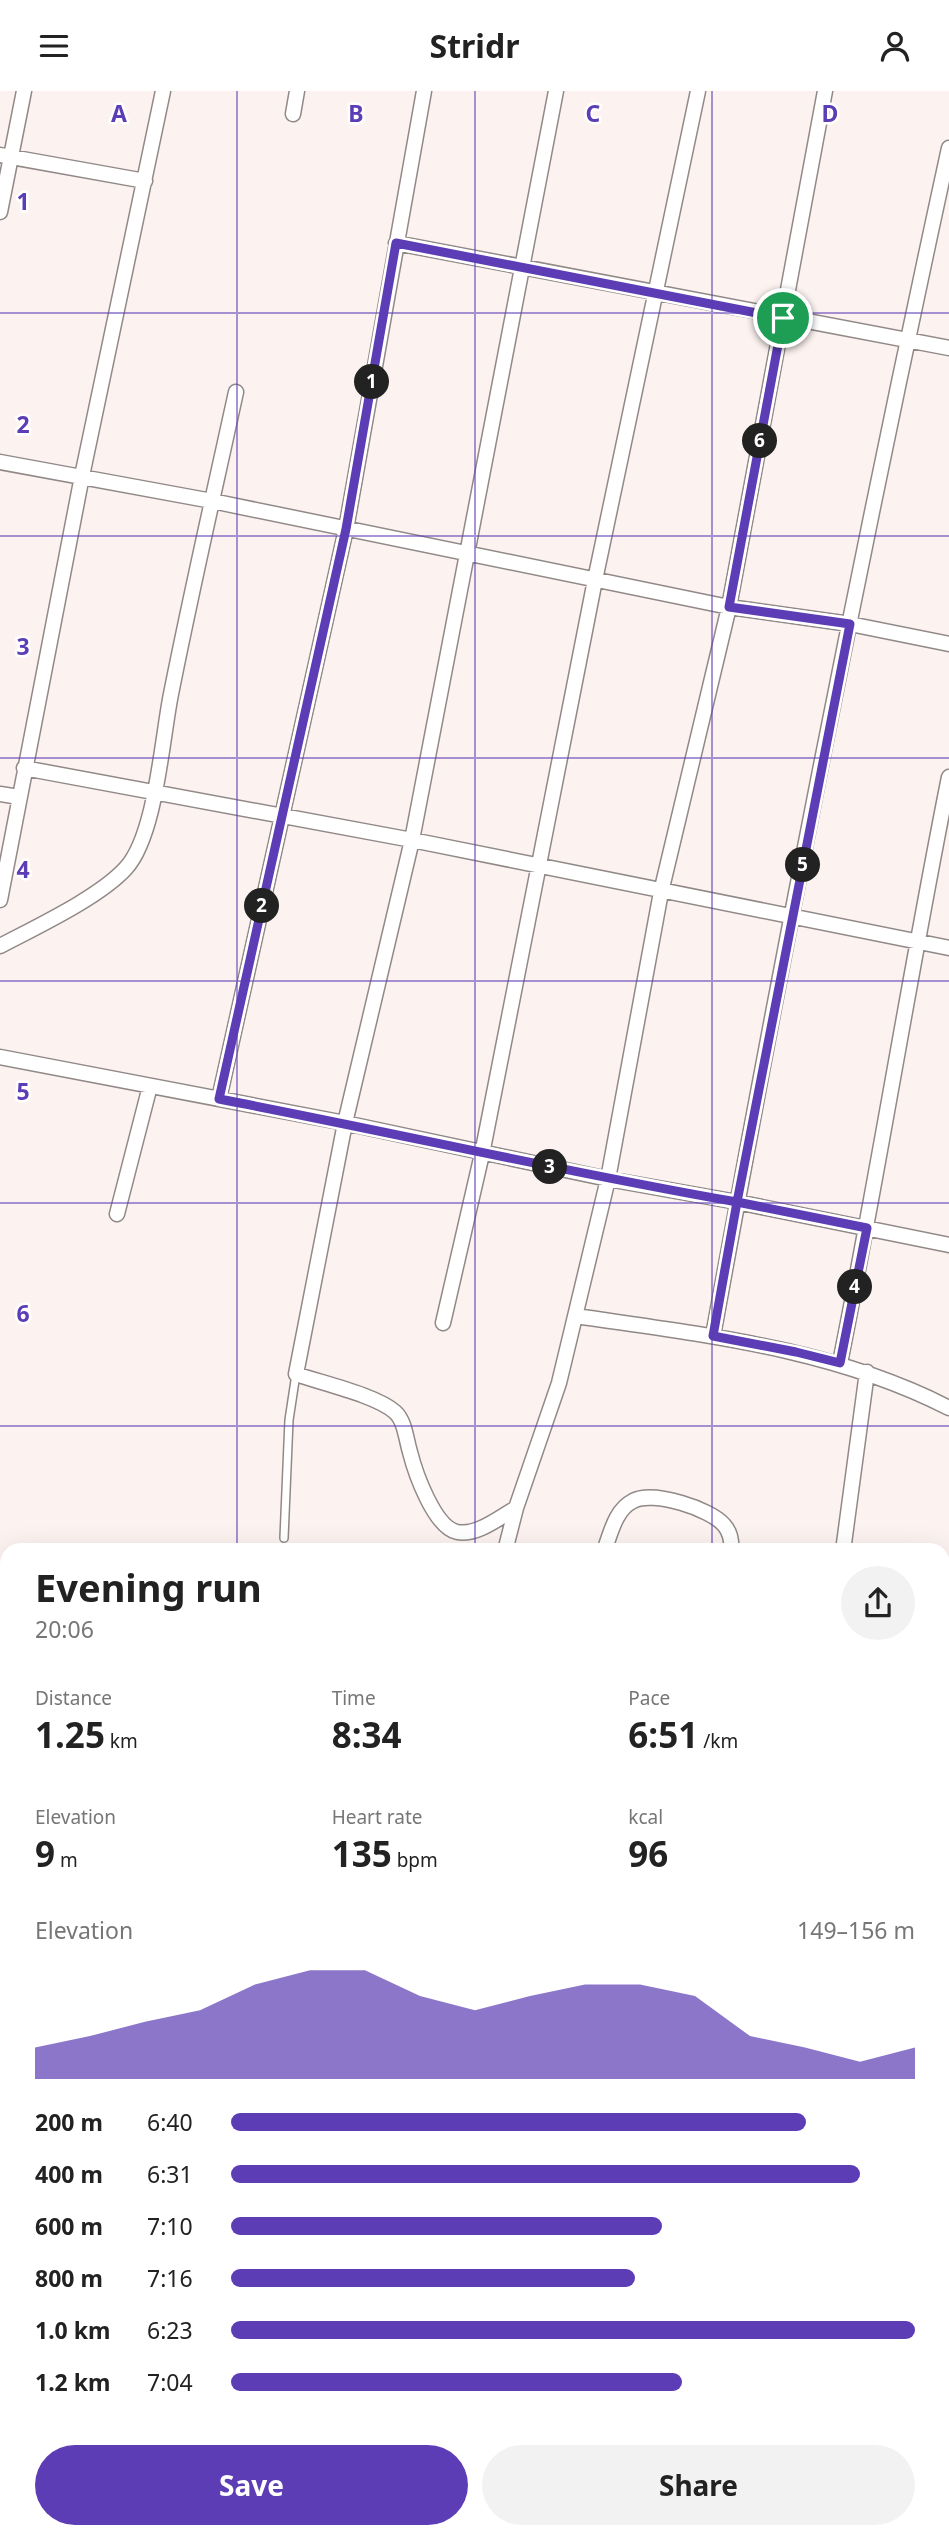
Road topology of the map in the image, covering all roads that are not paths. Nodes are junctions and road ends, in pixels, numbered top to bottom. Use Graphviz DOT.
graph roads {
  1 [pos="24,91"];
  2 [pos="163,91"];
  3 [pos="297,91"];
  4 [pos="424,91"];
  5 [pos="556,91"];
  6 [pos="698,91"];
  7 [pos="825,91"];
  8 [pos="293,114"];
  9 [pos="949,148"];
  10 [pos="6,156"];
  11 [pos="145,181"];
  12 [pos="0,212"];
  13 [pos="396,243"];
  14 [pos="524,266"];
  15 [pos="657,292"];
  16 [pos="783,318"];
  17 [pos="908,338"];
  18 [pos="949,348"];
  19 [pos="236,392"];
  20 [pos="0,462"];
  21 [pos="82,476"];
  22 [pos="212,501"];
  23 [pos="346,529"];
  24 [pos="468,553"];
  25 [pos="595,580"];
  26 [pos="729,607"];
  27 [pos="850,624"];
  28 [pos="949,644"];
  29 [pos="24,768"];
  30 [pos="949,777"];
  31 [pos="154,792"];
  32 [pos="0,794"];
  33 [pos="19,797"];
  34 [pos="282,816"];
  35 [pos="412,840"];
  36 [pos="536,867"];
  37 [pos="661,892"];
  38 [pos="0,900"];
  39 [pos="792,917"];
  40 [pos="916,942"];
  41 [pos="0,946"];
  42 [pos="949,948"];
  43 [pos="0,1058"];
  44 [pos="150,1086"];
  45 [pos="219,1099"];
  46 [pos="345,1123"];
  47 [pos="481,1153"];
  48 [pos="608,1179"];
  49 [pos="737,1202"];
  50 [pos="117,1214"];
  51 [pos="867,1228"];
  52 [pos="949,1245"];
  53 [pos="576,1316"];
  54 [pos="443,1323"];
  55 [pos="713,1336"];
  56 [pos="840,1363"];
  57 [pos="867,1372"];
  58 [pos="296,1374"];
  59 [pos="949,1408"];
  60 [pos="516,1508"];
  61 [pos="284,1538"];
  62 [pos="507,1543"];
  63 [pos="607,1543"];
  64 [pos="731,1543"];
  65 [pos="844,1543"];
  1 -- 10 [label="street"];
  2 -- 11 [label="street"];
  3 -- 8 [label="street"];
  4 -- 13 [label="street"];
  5 -- 14 [label="street"];
  6 -- 15 [label="street"];
  7 -- 16 [label="street"];
  9 -- 17 [label="street"];
  10 -- 11 [label="street"];
  10 -- 12 [label="street"];
  11 -- 21 [label="street"];
  13 -- 14 [label="street"];
  13 -- 23 [label="street"];
  14 -- 15 [label="street"];
  14 -- 24 [label="street"];
  15 -- 16 [label="street"];
  15 -- 25 [label="street"];
  16 -- 17 [label="street"];
  16 -- 26 [label="street"];
  17 -- 18 [label="street"];
  17 -- 27 [label="street"];
  19 -- 22 [label="street"];
  20 -- 21 [label="street"];
  21 -- 22 [label="street"];
  21 -- 29 [label="street"];
  22 -- 23 [label="street"];
  22 -- 31 [label="street"];
  23 -- 24 [label="street"];
  23 -- 34 [label="street"];
  24 -- 25 [label="street"];
  24 -- 35 [label="street"];
  25 -- 26 [label="street"];
  25 -- 36 [label="street"];
  26 -- 27 [label="street"];
  26 -- 37 [label="street"];
  27 -- 28 [label="street"];
  27 -- 39 [label="street"];
  29 -- 31 [label="street"];
  29 -- 33 [label="street"];
  30 -- 40 [label="street"];
  31 -- 34 [label="street"];
  31 -- 41 [label="street"];
  32 -- 33 [label="street"];
  33 -- 38 [label="street"];
  34 -- 35 [label="street"];
  34 -- 45 [label="street"];
  35 -- 36 [label="street"];
  35 -- 46 [label="street"];
  36 -- 37 [label="street"];
  36 -- 47 [label="street"];
  37 -- 39 [label="street"];
  37 -- 48 [label="street"];
  39 -- 40 [label="street"];
  39 -- 49 [label="street"];
  40 -- 42 [label="street"];
  40 -- 51 [label="street"];
  43 -- 44 [label="street"];
  44 -- 45 [label="street"];
  44 -- 50 [label="street"];
  45 -- 46 [label="street"];
  46 -- 47 [label="street"];
  46 -- 58 [label="street"];
  47 -- 48 [label="street"];
  47 -- 54 [label="street"];
  48 -- 49 [label="street"];
  48 -- 53 [label="street"];
  49 -- 51 [label="street"];
  49 -- 55 [label="street"];
  51 -- 52 [label="street"];
  51 -- 56 [label="street"];
  53 -- 55 [label="street"];
  53 -- 60 [label="street"];
  55 -- 56 [label="street"];
  56 -- 57 [label="street"];
  57 -- 59 [label="street"];
  57 -- 65 [label="street"];
  58 -- 60 [label="street"];
  58 -- 61 [label="lane"];
  60 -- 62 [label="street"];
  63 -- 64 [label="street"];
}
